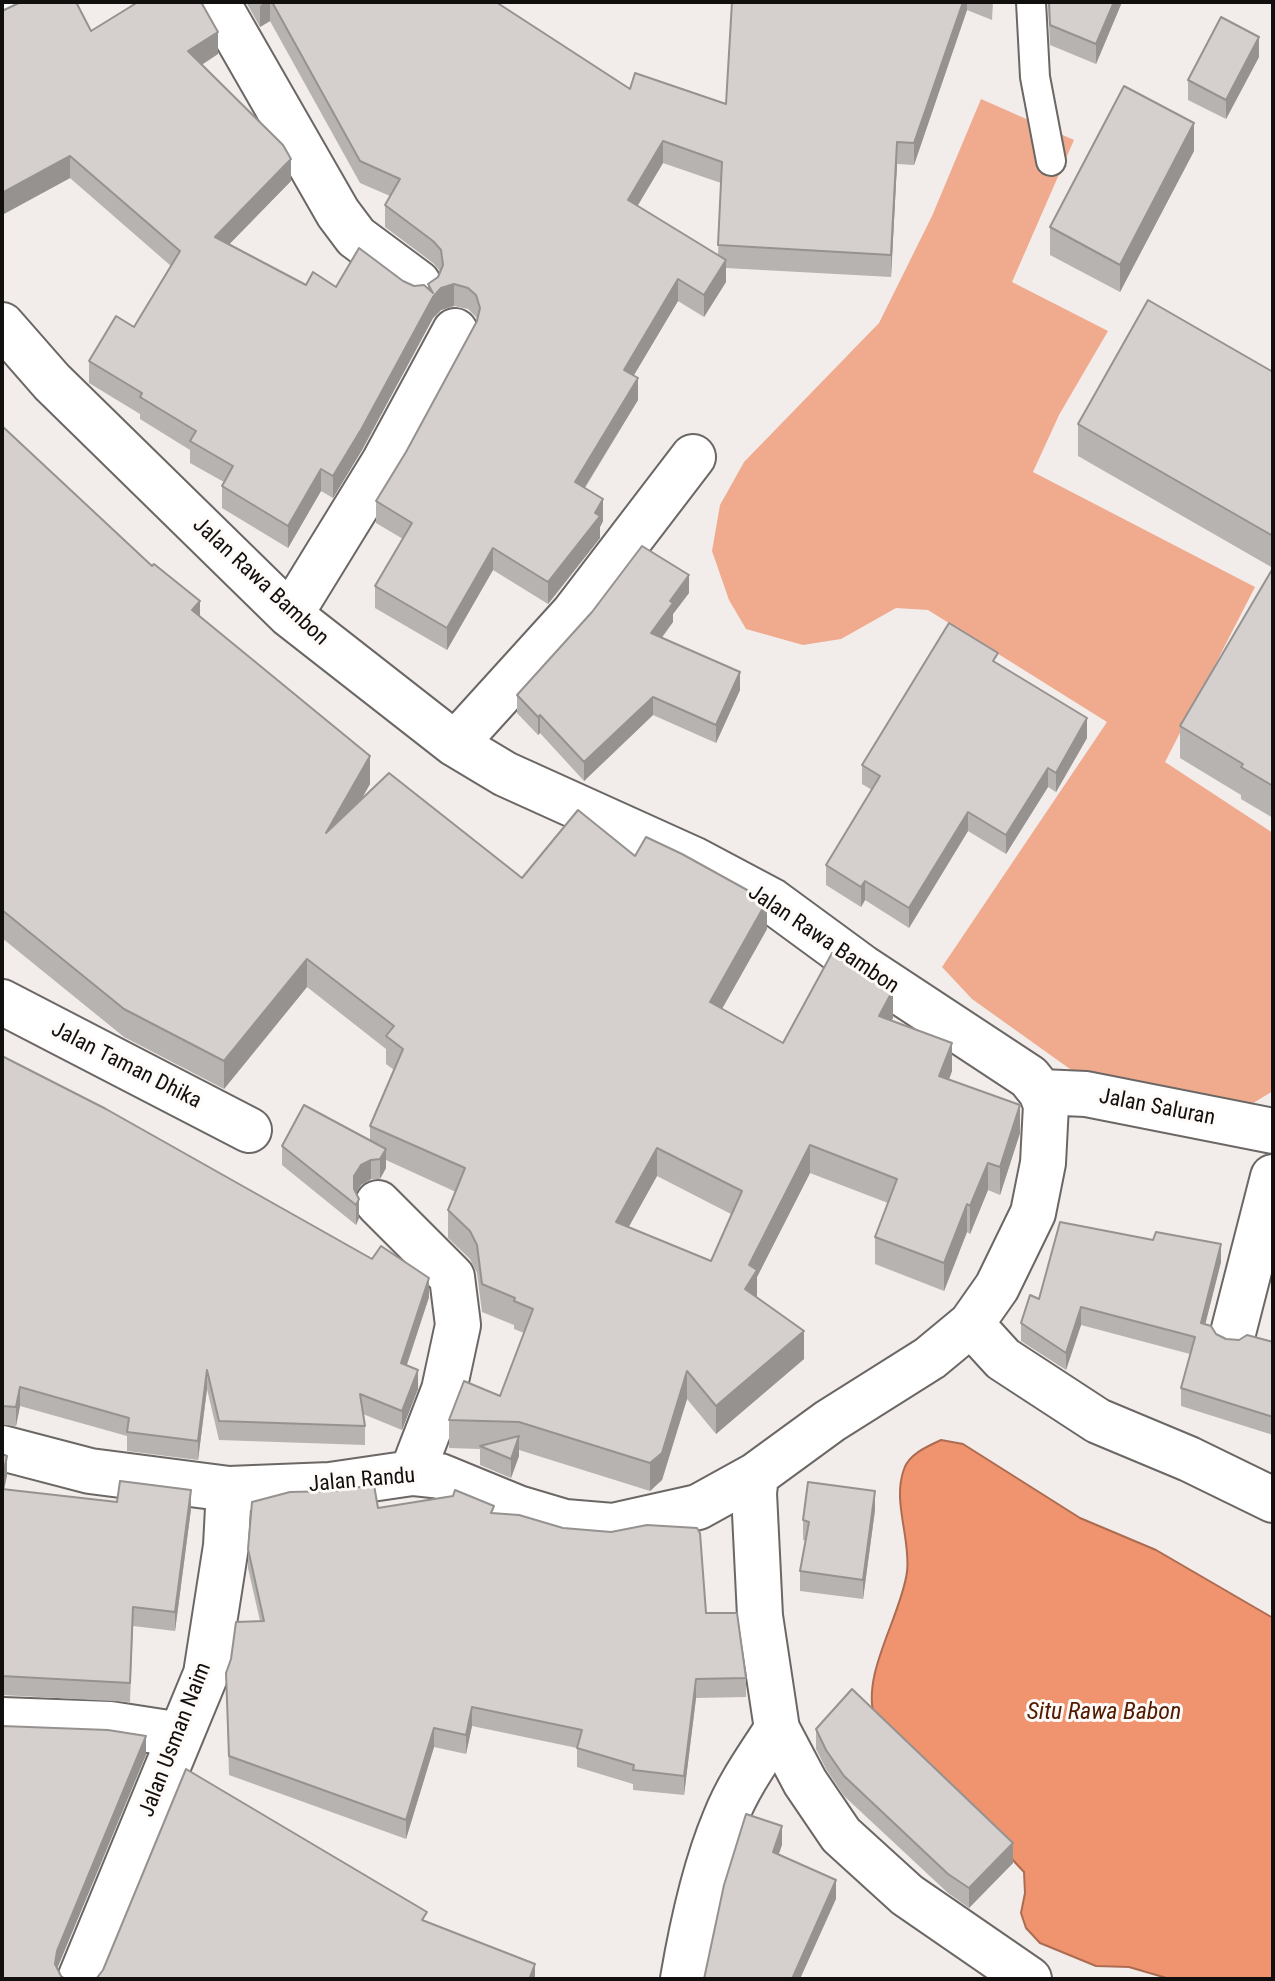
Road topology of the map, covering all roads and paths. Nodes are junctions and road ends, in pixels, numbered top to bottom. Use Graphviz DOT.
graph roads {
  1 [pos="9,2"];
  2 [pos="217,2"];
  3 [pos="1031,2"];
  4 [pos="2,6"];
  5 [pos="1051,161"];
  6 [pos="418,283"];
  7 [pos="2,325"];
  8 [pos="455,331"];
  9 [pos="693,457"];
  10 [pos="290,615"];
  11 [pos="455,744"];
  12 [pos="2,1002"];
  13 [pos="1041,1092"];
  14 [pos="249,1130"];
  15 [pos="1273,1131"];
  16 [pos="1273,1177"];
  17 [pos="378,1203"];
  18 [pos="971,1324"];
  19 [pos="1233,1333"];
  20 [pos="2,1448"];
  21 [pos="412,1473"];
  22 [pos="756,1475"];
  23 [pos="229,1489"];
  24 [pos="1273,1500"];
  25 [pos="2,1720"];
  26 [pos="777,1729"];
  27 [pos="181,1735"];
  28 [pos="80,1979"];
  29 [pos="683,1979"];
  30 [pos="1029,1979"];
  1 -- 4 [label="street"];
  2 -- 6 [label="street"];
  3 -- 5 [label="lane"];
  7 -- 10 [label="street, Jalan Rawa Bambon"];
  8 -- 10 [label="street"];
  9 -- 11 [label="street"];
  10 -- 11 [label="street, Jalan Rawa Bambon"];
  11 -- 13 [label="street, Jalan Rawa Bambon"];
  12 -- 14 [label="street, Jalan Taman Dhika"];
  13 -- 15 [label="street, Jalan Saluran"];
  13 -- 18 [label="street"];
  16 -- 19 [label="street"];
  17 -- 21 [label="street"];
  18 -- 22 [label="street"];
  18 -- 24 [label="street"];
  20 -- 23 [label="street, Jalan Randu"];
  21 -- 22 [label="street, Jalan Randu"];
  21 -- 23 [label="street, Jalan Randu"];
  22 -- 26 [label="street"];
  23 -- 27 [label="street, Jalan Usman Naim"];
  25 -- 27 [label="street"];
  26 -- 29 [label="street"];
  26 -- 30 [label="street"];
  27 -- 28 [label="street, Jalan Usman Naim"];
}
